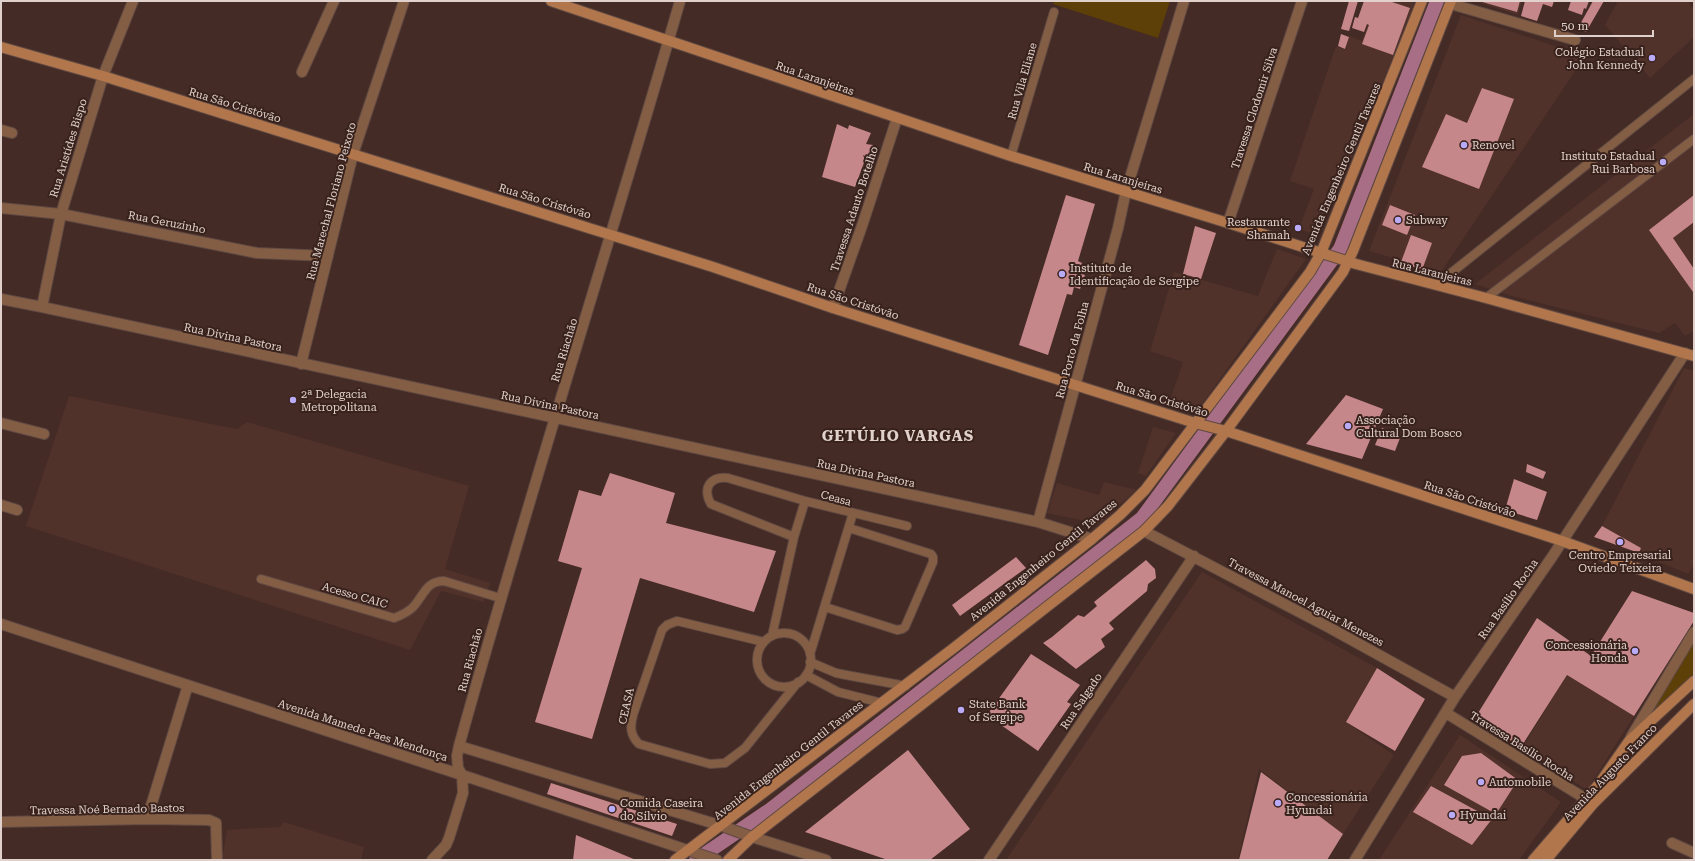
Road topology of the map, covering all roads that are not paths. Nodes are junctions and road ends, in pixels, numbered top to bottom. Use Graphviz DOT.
graph roads {
  1 [pos="133,1"];
  2 [pos="334,1"];
  3 [pos="404,1"];
  4 [pos="551,1"];
  5 [pos="680,1"];
  6 [pos="1184,1"];
  7 [pos="1302,1"];
  8 [pos="1422,1"];
  9 [pos="1451,3"];
  10 [pos="1054,12"];
  11 [pos="1575,40"];
  12 [pos="669,41"];
  13 [pos="1,47"];
  14 [pos="302,72"];
  15 [pos="103,76"];
  16 [pos="1694,79"];
  17 [pos="896,118"];
  18 [pos="1,130"];
  19 [pos="12,133"];
  20 [pos="1694,139"];
  21 [pos="353,154"];
  22 [pos="1011,156"];
  23 [pos="1126,191"];
  24 [pos="1,208"];
  25 [pos="61,214"];
  26 [pos="1228,223"];
  27 [pos="611,234"];
  28 [pos="1322,254"];
  29 [pos="328,256"];
  30 [pos="1345,260"];
  31 [pos="1436,285"];
  32 [pos="1486,298"];
  33 [pos="1,300"];
  34 [pos="42,307"];
  35 [pos="833,308"];
  36 [pos="1690,354"];
  37 [pos="301,364"];
  38 [pos="1074,385"];
  39 [pos="556,418"];
  40 [pos="1,423"];
  41 [pos="1196,423"];
  42 [pos="1225,431"];
  43 [pos="44,434"];
  44 [pos="805,501"];
  45 [pos="1,505"];
  46 [pos="17,510"];
  47 [pos="854,513"];
  48 [pos="1038,522"];
  49 [pos="908,526"];
  50 [pos="849,528"];
  51 [pos="1144,531"];
  52 [pos="794,537"];
  53 [pos="1092,539"];
  54 [pos="1562,541"];
  55 [pos="1194,556"];
  56 [pos="261,579"];
  57 [pos="1694,589"];
  58 [pos="500,598"];
  59 [pos="825,607"];
  60 [pos="1,624"];
  61 [pos="1694,632"];
  62 [pos="772,636"];
  63 [pos="764,642"];
  64 [pos="810,658"];
  65 [pos="806,675"];
  66 [pos="1694,681"];
  67 [pos="798,682"];
  68 [pos="188,685"];
  69 [pos="906,686"];
  70 [pos="1455,697"];
  71 [pos="882,703"];
  72 [pos="1694,704"];
  73 [pos="1446,713"];
  74 [pos="1629,741"];
  75 [pos="458,746"];
  76 [pos="462,775"];
  77 [pos="1586,799"];
  78 [pos="147,819"];
  79 [pos="1,822"];
  80 [pos="725,827"];
  81 [pos="750,836"];
  82 [pos="1672,843"];
  83 [pos="690,852"];
  84 [pos="1694,853"];
  85 [pos="217,860"];
  86 [pos="432,860"];
  87 [pos="675,860"];
  88 [pos="717,860"];
  89 [pos="728,860"];
  90 [pos="826,860"];
  91 [pos="989,860"];
  92 [pos="1355,860"];
  93 [pos="1533,860"];
  94 [pos="1546,860"];
  1 -- 15 [label="street, Rua Aristídes Bispo"];
  2 -- 14 [label="street"];
  3 -- 21 [label="street, Rua Marechal Floriano Peixoto"];
  4 -- 12 [label="main road, Rua Laranjeiras"];
  5 -- 12 [label="street, Rua Riachão"];
  6 -- 23 [label="street, Rua Porto da Folha"];
  7 -- 26 [label="street, Travessa Clodomir Silva"];
  8 -- 28 [label="main road, Avenida Engenheiro Gentil Tavares"];
  9 -- 11 [label="street"];
  9 -- 30 [label="main road"];
  10 -- 22 [label="lane, Rua Vila Eliane"];
  12 -- 17 [label="main road, Rua Laranjeiras"];
  12 -- 27 [label="street, Rua Riachão"];
  13 -- 15 [label="main road, Rua São Cristóvão"];
  15 -- 21 [label="main road, Rua São Cristóvão"];
  15 -- 25 [label="street, Rua Aristídes Bispo"];
  16 -- 31 [label="lane"];
  17 -- 22 [label="main road, Rua Laranjeiras"];
  17 -- 35 [label="street, Travessa Adauto Botelho"];
  18 -- 19 [label="street"];
  20 -- 32 [label="lane"];
  21 -- 27 [label="main road, Rua São Cristóvão"];
  21 -- 29 [label="street, Rua Marechal Floriano Peixoto"];
  22 -- 23 [label="main road, Rua Laranjeiras"];
  23 -- 26 [label="main road, Rua Laranjeiras"];
  23 -- 38 [label="street, Rua Porto da Folha"];
  24 -- 25 [label="street, Rua Geruzinho"];
  25 -- 29 [label="street, Rua Geruzinho"];
  25 -- 34 [label="street, Rua Aristídes Bispo"];
  26 -- 28 [label="main road, Rua Laranjeiras"];
  27 -- 35 [label="main road, Rua São Cristóvão"];
  27 -- 39 [label="street, Rua Riachão"];
  28 -- 30 [label="main road, Rua Laranjeiras"];
  28 -- 41 [label="main road, Avenida Engenheiro Gentil Tavares"];
  29 -- 37 [label="street, Rua Marechal Floriano Peixoto"];
  30 -- 31 [label="main road, Rua Laranjeiras"];
  30 -- 42 [label="main road"];
  31 -- 32 [label="main road, Rua Laranjeiras"];
  32 -- 36 [label="main road, Rua Laranjeiras"];
  33 -- 34 [label="street, Rua Divina Pastora"];
  34 -- 37 [label="street, Rua Divina Pastora"];
  35 -- 38 [label="main road, Rua São Cristóvão"];
  36 -- 54 [label="street, Rua Basílio Rocha"];
  37 -- 39 [label="street, Rua Divina Pastora"];
  38 -- 41 [label="main road, Rua São Cristóvão"];
  38 -- 48 [label="street, Rua Porto da Folha"];
  39 -- 48 [label="street, Rua Divina Pastora"];
  39 -- 58 [label="street, Rua Riachão"];
  40 -- 43 [label="street"];
  41 -- 42 [label="main road, Rua São Cristóvão"];
  41 -- 53 [label="main road, Avenida Engenheiro Gentil Tavares"];
  42 -- 51 [label="main road"];
  42 -- 54 [label="main road, Rua São Cristóvão"];
  44 -- 47 [label="lane, Ceasa"];
  44 -- 52 [label="lane, Ceasa"];
  44 -- 52 [label="lane"];
  45 -- 46 [label="street"];
  47 -- 49 [label="lane"];
  47 -- 50 [label="lane, Ceasa"];
  48 -- 53 [label="street, Rua Divina Pastora"];
  50 -- 59 [label="lane, Ceasa"];
  50 -- 59 [label="lane"];
  51 -- 55 [label="street, Travessa Manoel Aguiar Menezes"];
  51 -- 81 [label="main road"];
  52 -- 62 [label="lane, Ceasa"];
  53 -- 69 [label="main road, Avenida Engenheiro Gentil Tavares"];
  54 -- 57 [label="main road, Rua São Cristóvão"];
  54 -- 70 [label="street, Rua Basílio Rocha"];
  55 -- 70 [label="street, Travessa Manoel Aguiar Menezes"];
  55 -- 91 [label="street, Rua Salgado"];
  56 -- 58 [label="lane, Acesso CAIC"];
  58 -- 75 [label="street, Rua Riachão"];
  59 -- 64 [label="lane, Ceasa"];
  60 -- 68 [label="street, Avenida Mamede Paes Mendonça"];
  61 -- 74 [label="street, Avenida Augusto Franco"];
  62 -- 63 [label="lane"];
  62 -- 64 [label="lane"];
  63 -- 67 [label="lane"];
  63 -- 67 [label="lane, CEASA"];
  64 -- 65 [label="lane, Ceasa"];
  64 -- 69 [label="lane"];
  65 -- 67 [label="lane"];
  65 -- 71 [label="lane"];
  66 -- 74 [label="main road, Avenida Augusto Franco"];
  68 -- 76 [label="street, Avenida Mamede Paes Mendonça"];
  68 -- 78 [label="street"];
  69 -- 71 [label="main road, Avenida Engenheiro Gentil Tavares"];
  70 -- 73 [label="street, Rua Basílio Rocha"];
  71 -- 80 [label="main road, Avenida Engenheiro Gentil Tavares"];
  72 -- 94 [label="main road, Avenida Augusto Franco"];
  73 -- 77 [label="street, Travessa Basílio Rocha"];
  73 -- 92 [label="street, Rua Basílio Rocha"];
  74 -- 77 [label="main road, Avenida Augusto Franco"];
  75 -- 76 [label="street, Rua Riachão"];
  75 -- 80 [label="street, Avenida Mamede Paes Mendonça"];
  76 -- 83 [label="street, Avenida Mamede Paes Mendonça"];
  76 -- 86 [label="street, Rua Riachão"];
  77 -- 93 [label="main road, Avenida Augusto Franco"];
  78 -- 79 [label="street, Travessa Noé Bernado Bastos"];
  78 -- 85 [label="street, Travessa Noé Bernado Bastos"];
  80 -- 81 [label="street, Avenida Mamede Paes Mendonça"];
  80 -- 83 [label="main road, Avenida Engenheiro Gentil Tavares"];
  81 -- 89 [label="main road"];
  81 -- 90 [label="street, Avenida Mamede Paes Mendonça"];
  82 -- 84 [label="street"];
  83 -- 87 [label="main road, Avenida Engenheiro Gentil Tavares"];
  83 -- 88 [label="street, Avenida Mamede Paes Mendonça"];
}
